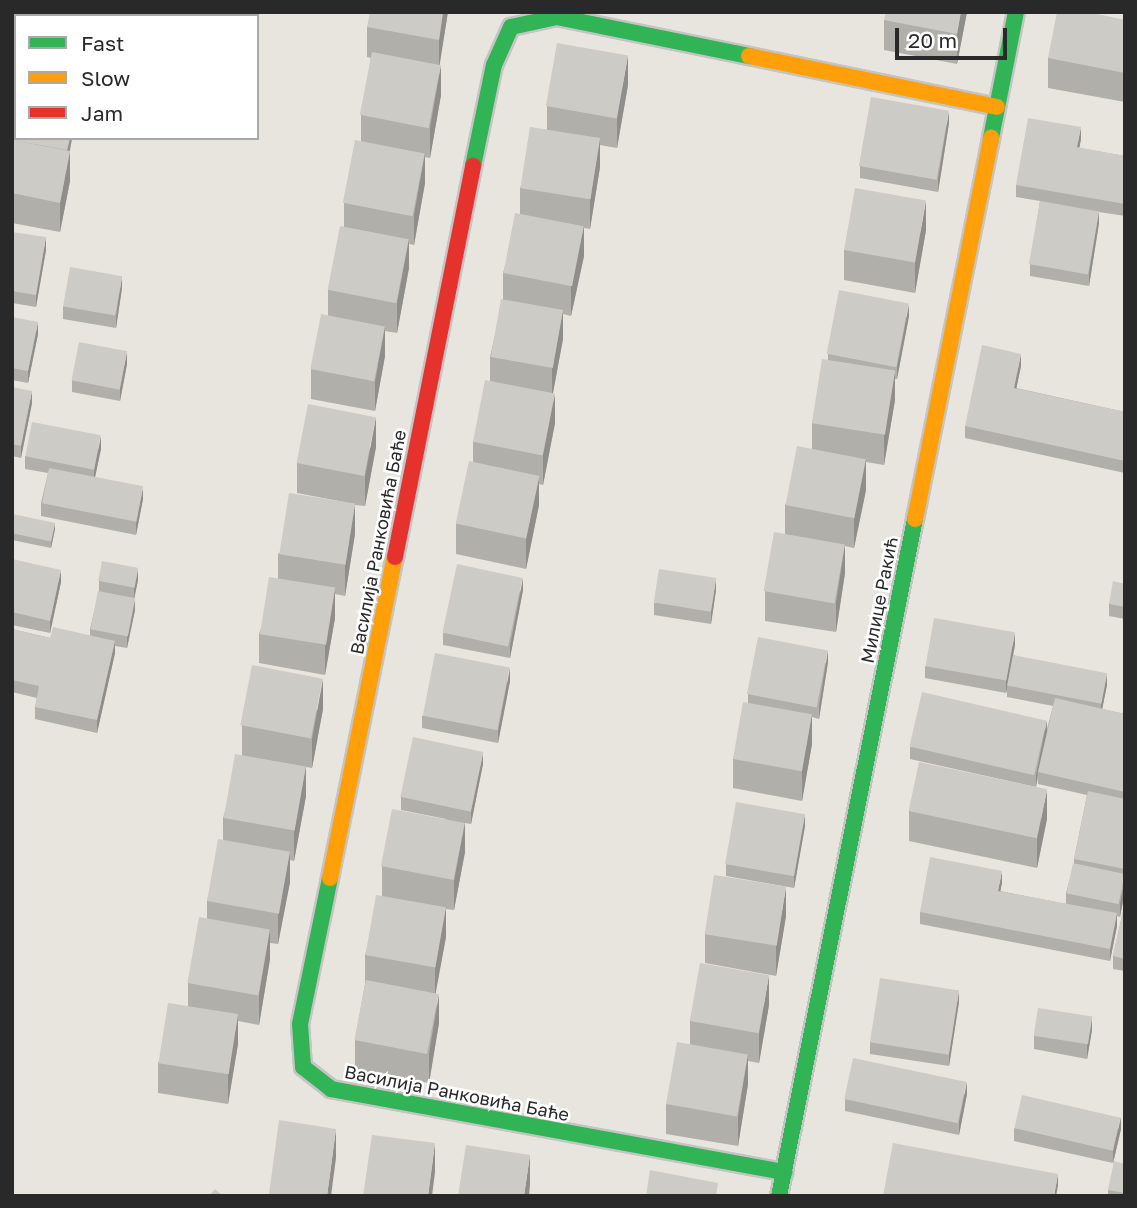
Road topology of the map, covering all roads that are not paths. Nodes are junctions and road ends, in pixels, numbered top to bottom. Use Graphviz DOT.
graph roads {
  1 [pos="1016,12"];
  2 [pos="997,107"];
  3 [pos="784,1172"];
  4 [pos="779,1196"];
  1 -- 2 [label="street, Милице Ракић"];
  2 -- 3 [label="street, Милице Ракић"];
  2 -- 3 [label="street, Василија Ранковића Баће"];
  3 -- 4 [label="street, Милице Ракић"];
}
